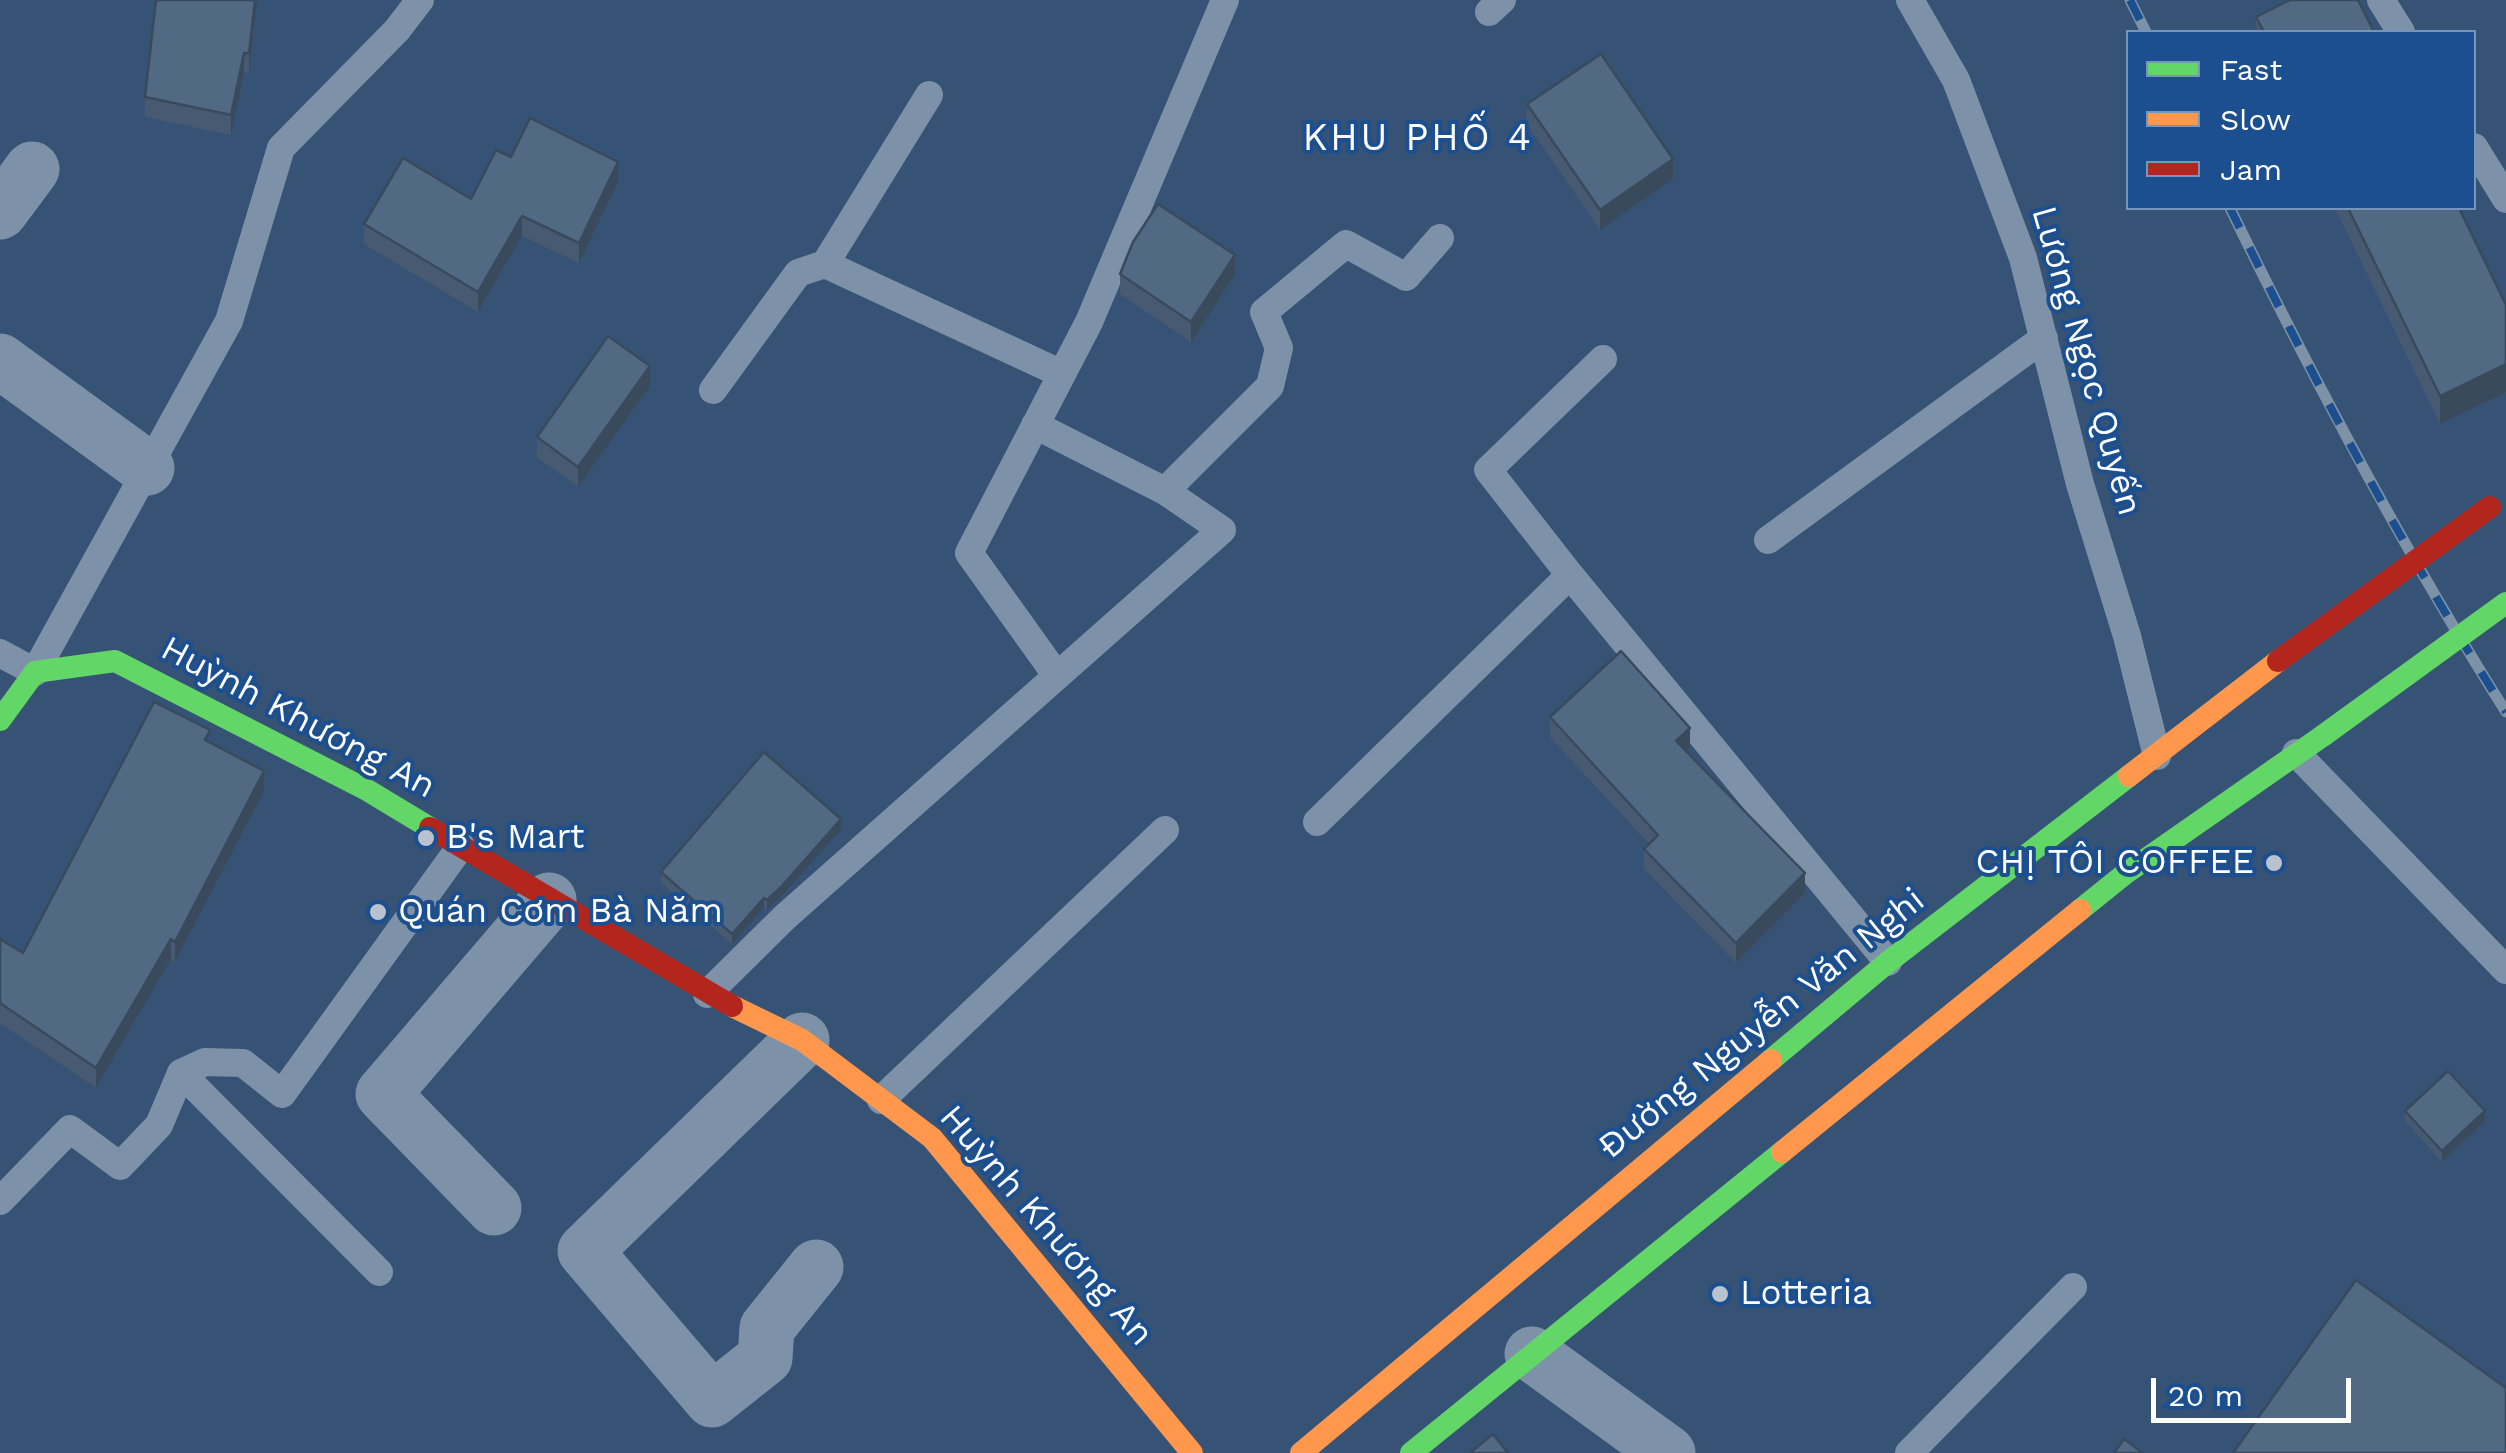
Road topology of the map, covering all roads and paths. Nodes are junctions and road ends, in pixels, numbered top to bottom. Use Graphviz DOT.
graph roads {
  1 [pos="420,0"];
  2 [pos="1225,0"];
  3 [pos="1910,0"];
  4 [pos="2381,0"];
  5 [pos="2400,30"];
  6 [pos="928,95"];
  7 [pos="2476,151"];
  8 [pos="32,168"];
  9 [pos="2506,199"];
  10 [pos="0,212"];
  11 [pos="1440,238"];
  12 [pos="825,264"];
  13 [pos="2044,338"];
  14 [pos="1603,358"];
  15 [pos="0,361"];
  16 [pos="1062,374"];
  17 [pos="713,390"];
  18 [pos="1035,426"];
  19 [pos="147,468"];
  20 [pos="1165,491"];
  21 [pos="2498,498"];
  22 [pos="1768,540"];
  23 [pos="1570,576"];
  24 [pos="2506,604"];
  25 [pos="0,653"];
  26 [pos="36,672"];
  27 [pos="1056,676"];
  28 [pos="0,720"];
  29 [pos="2296,753"];
  30 [pos="2157,756"];
  31 [pos="1317,822"];
  32 [pos="1165,830"];
  33 [pos="461,846"];
  34 [pos="549,900"];
  35 [pos="1888,962"];
  36 [pos="2506,970"];
  37 [pos="707,994"];
  38 [pos="802,1040"];
  39 [pos="181,1072"];
  40 [pos="881,1100"];
  41 [pos="0,1201"];
  42 [pos="494,1208"];
  43 [pos="816,1268"];
  44 [pos="379,1272"];
  45 [pos="2073,1288"];
  46 [pos="1525,1348"];
  47 [pos="1192,1453"];
  48 [pos="1301,1453"];
  49 [pos="1411,1453"];
  50 [pos="1668,1453"];
  51 [pos="1910,1453"];
  1 -- 19 [label="lane"];
  2 -- 16 [label="lane"];
  3 -- 13 [label="lane, Lương Ngọc Quyến"];
  4 -- 5 [label="lane"];
  6 -- 12 [label="lane"];
  7 -- 9 [label="lane"];
  8 -- 10 [label="street"];
  11 -- 20 [label="lane"];
  12 -- 16 [label="lane"];
  12 -- 17 [label="lane"];
  13 -- 22 [label="lane"];
  13 -- 30 [label="lane, Lương Ngọc Quyến"];
  14 -- 23 [label="lane"];
  15 -- 19 [label="street"];
  16 -- 18 [label="lane"];
  18 -- 20 [label="lane"];
  18 -- 27 [label="lane"];
  19 -- 26 [label="lane"];
  20 -- 27 [label="lane"];
  21 -- 30 [label="main road, Đường Nguyễn Văn Nghi, bridge"];
  23 -- 31 [label="lane"];
  23 -- 35 [label="lane"];
  24 -- 29 [label="main road, bridge"];
  25 -- 26 [label="lane"];
  26 -- 28 [label="main road"];
  26 -- 33 [label="main road, Huỳnh Khương An"];
  27 -- 37 [label="lane"];
  29 -- 36 [label="lane"];
  29 -- 46 [label="main road"];
  30 -- 35 [label="main road, Đường Nguyễn Văn Nghi"];
  32 -- 40 [label="lane"];
  33 -- 34 [label="main road, Huỳnh Khương An"];
  33 -- 39 [label="lane"];
  34 -- 37 [label="main road, Huỳnh Khương An"];
  34 -- 42 [label="street"];
  35 -- 48 [label="main road, Đường Nguyễn Văn Nghi"];
  37 -- 38 [label="main road, Huỳnh Khương An"];
  38 -- 40 [label="main road, Huỳnh Khương An"];
  38 -- 43 [label="street"];
  39 -- 41 [label="lane"];
  39 -- 44 [label="lane"];
  40 -- 47 [label="main road, Huỳnh Khương An"];
  45 -- 51 [label="lane"];
  46 -- 49 [label="main road"];
  46 -- 50 [label="street"];
}
